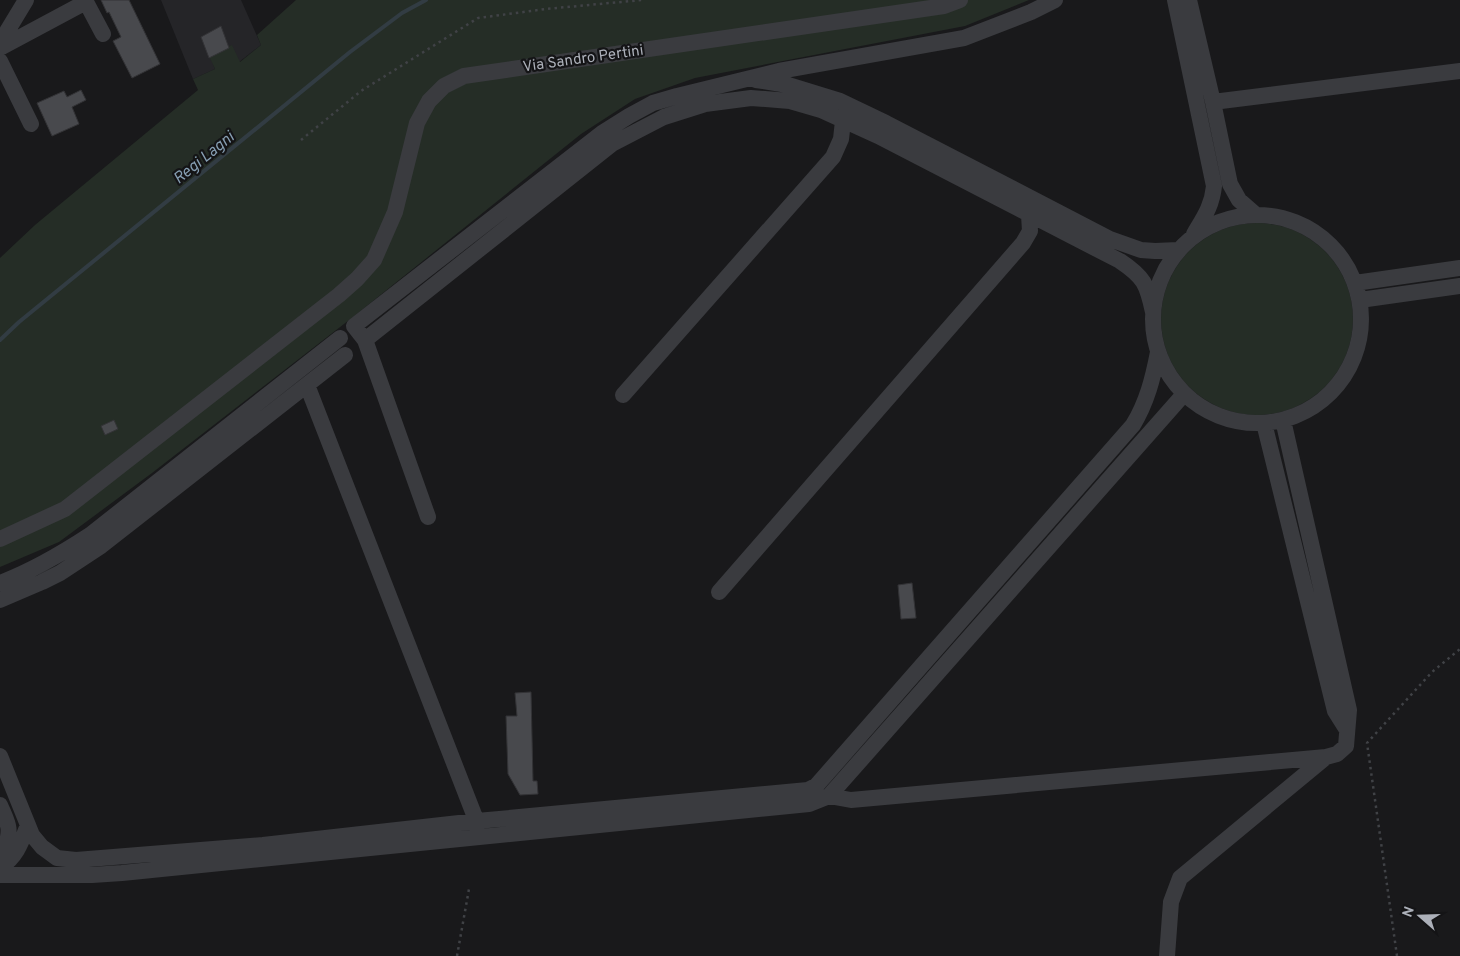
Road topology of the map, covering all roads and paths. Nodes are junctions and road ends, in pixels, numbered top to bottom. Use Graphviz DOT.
graph roads {
  1 [pos="26,0"];
  2 [pos="642,0"];
  3 [pos="960,0"];
  4 [pos="1056,0"];
  5 [pos="1175,0"];
  6 [pos="1189,0"];
  7 [pos="103,34"];
  8 [pos="0,42"];
  9 [pos="0,48"];
  10 [pos="0,61"];
  11 [pos="1460,72"];
  12 [pos="748,78"];
  13 [pos="1213,102"];
  14 [pos="843,121"];
  15 [pos="31,124"];
  16 [pos="301,140"];
  17 [pos="1029,214"];
  18 [pos="1255,214"];
  19 [pos="1193,237"];
  20 [pos="1178,250"];
  21 [pos="1460,268"];
  22 [pos="1355,283"];
  23 [pos="1460,286"];
  24 [pos="1360,300"];
  25 [pos="1153,312"];
  26 [pos="340,338"];
  27 [pos="365,340"];
  28 [pos="1158,352"];
  29 [pos="345,355"];
  30 [pos="306,385"];
  31 [pos="1184,394"];
  32 [pos="623,395"];
  33 [pos="1283,420"];
  34 [pos="1264,423"];
  35 [pos="428,517"];
  36 [pos="0,539"];
  37 [pos="0,583"];
  38 [pos="719,592"];
  39 [pos="0,600"];
  40 [pos="1460,649"];
  41 [pos="1347,730"];
  42 [pos="0,756"];
  43 [pos="1326,757"];
  44 [pos="829,796"];
  45 [pos="0,805"];
  46 [pos="477,821"];
  47 [pos="28,825"];
  48 [pos="483,837"];
  49 [pos="0,852"];
  50 [pos="0,868"];
  51 [pos="0,875"];
  52 [pos="469,889"];
  53 [pos="457,956"];
  54 [pos="1167,956"];
  55 [pos="1397,956"];
  1 -- 8 [label="street"];
  2 -- 16 [label="path"];
  3 -- 36 [label="street, Via Sandro Pertini"];
  4 -- 12 [label="street"];
  5 -- 19 [label="street"];
  6 -- 13 [label="street"];
  7 -- 9 [label="street"];
  10 -- 15 [label="street"];
  11 -- 13 [label="street"];
  12 -- 20 [label="street"];
  12 -- 27 [label="street"];
  13 -- 18 [label="street"];
  14 -- 17 [label="street"];
  14 -- 27 [label="street"];
  14 -- 32 [label="street"];
  17 -- 25 [label="street"];
  17 -- 38 [label="street"];
  18 -- 19 [label="street"];
  18 -- 22 [label="street"];
  19 -- 20 [label="street"];
  20 -- 25 [label="street"];
  21 -- 22 [label="street"];
  22 -- 24 [label="street"];
  23 -- 24 [label="street"];
  24 -- 33 [label="street"];
  25 -- 28 [label="street"];
  26 -- 37 [label="street"];
  27 -- 35 [label="street"];
  28 -- 31 [label="street"];
  28 -- 46 [label="street"];
  29 -- 30 [label="street"];
  30 -- 39 [label="street"];
  30 -- 46 [label="street"];
  31 -- 34 [label="street"];
  31 -- 44 [label="street"];
  33 -- 34 [label="street"];
  33 -- 41 [label="street"];
  34 -- 41 [label="street"];
  40 -- 55 [label="path"];
  41 -- 43 [label="street"];
  42 -- 47 [label="street"];
  43 -- 44 [label="street"];
  43 -- 54 [label="street"];
  44 -- 48 [label="street"];
  45 -- 49 [label="street"];
  46 -- 47 [label="street"];
  46 -- 48 [label="street"];
  47 -- 50 [label="street"];
  48 -- 51 [label="street"];
  52 -- 53 [label="path"];
}
